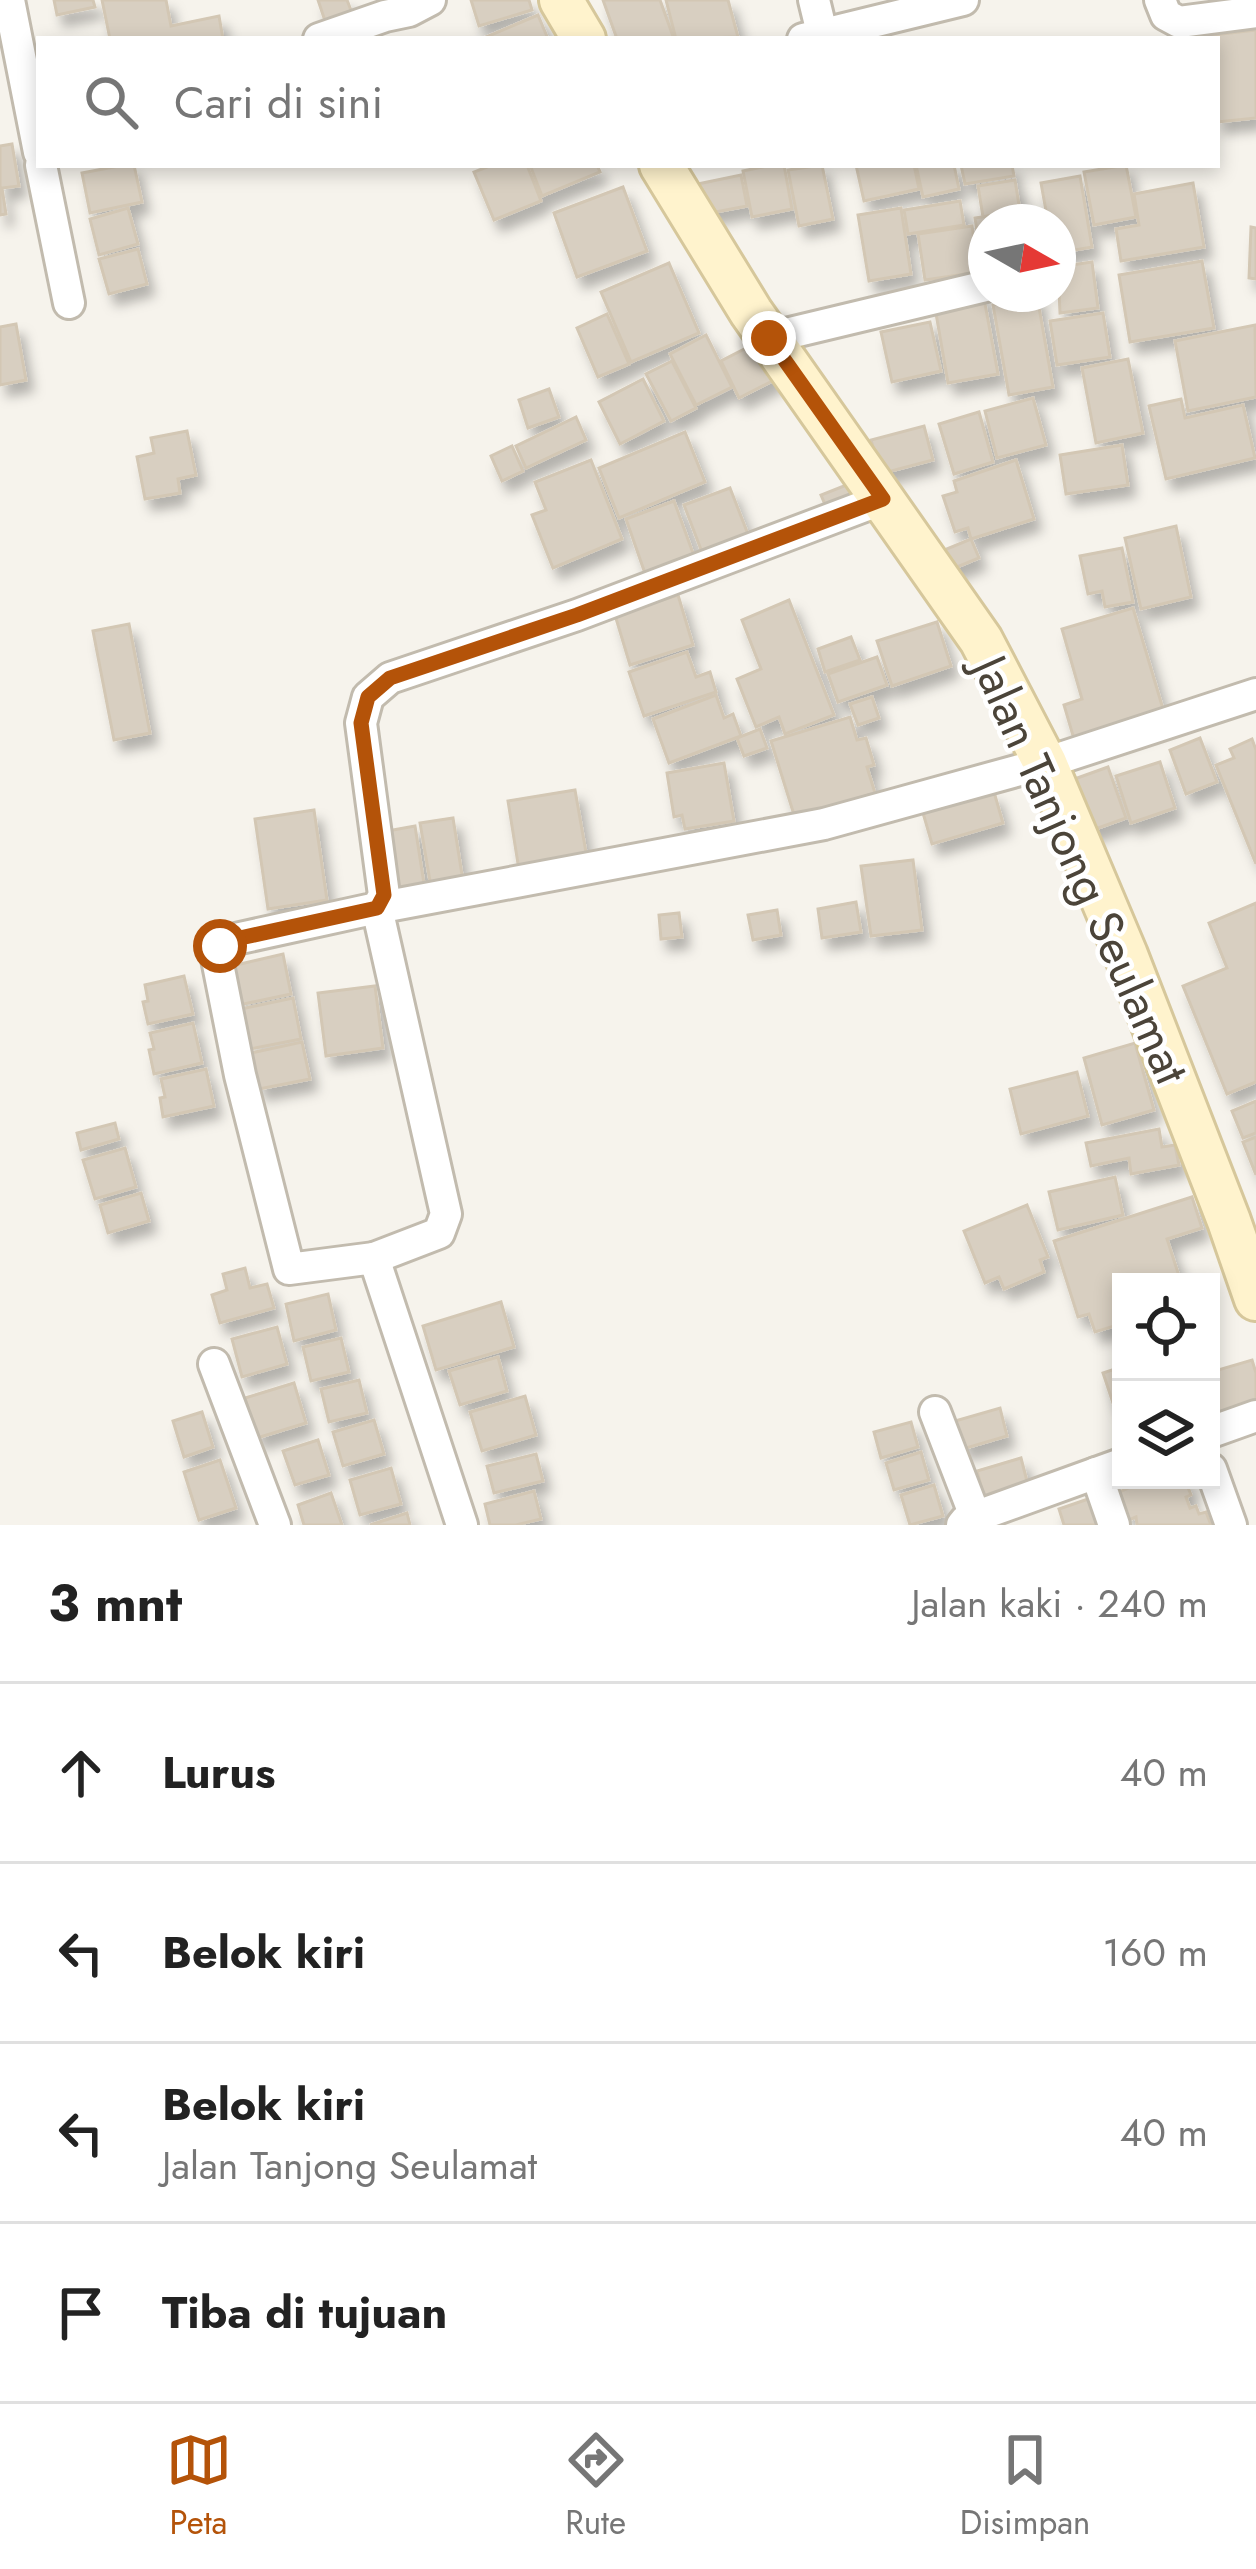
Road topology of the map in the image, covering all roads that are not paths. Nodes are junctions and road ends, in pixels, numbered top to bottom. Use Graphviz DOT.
graph roads {
  1 [pos="9,0"];
  2 [pos="430,0"];
  3 [pos="561,0"];
  4 [pos="814,0"];
  5 [pos="964,0"];
  6 [pos="1160,0"];
  7 [pos="1256,12"];
  8 [pos="328,36"];
  9 [pos="582,36"];
  10 [pos="813,36"];
  11 [pos="36,137"];
  12 [pos="42,168"];
  13 [pos="663,168"];
  14 [pos="968,290"];
  15 [pos="68,303"];
  16 [pos="769,338"];
  17 [pos="883,499"];
  18 [pos="1256,694"];
  19 [pos="1045,763"];
  20 [pos="377,908"];
  21 [pos="374,1258"];
  22 [pos="1256,1299"];
  23 [pos="214,1364"];
  24 [pos="934,1412"];
  25 [pos="1256,1416"];
  26 [pos="1220,1429"];
  27 [pos="1108,1469"];
  28 [pos="1218,1489"];
  29 [pos="969,1521"];
  30 [pos="275,1525"];
  31 [pos="462,1525"];
  32 [pos="1114,1525"];
  33 [pos="1231,1525"];
  1 -- 11 [label="street"];
  2 -- 8 [label="street"];
  3 -- 9 [label="street"];
  4 -- 10 [label="street"];
  5 -- 10 [label="street"];
  6 -- 7 [label="street"];
  12 -- 15 [label="street"];
  13 -- 16 [label="street, Jalan Tanjong Seulamat"];
  14 -- 16 [label="street"];
  16 -- 17 [label="street, Jalan Tanjong Seulamat"];
  17 -- 19 [label="street, Jalan Tanjong Seulamat"];
  17 -- 20 [label="street"];
  18 -- 19 [label="street"];
  19 -- 20 [label="street"];
  19 -- 22 [label="street, Jalan Tanjong Seulamat"];
  20 -- 21 [label="street"];
  20 -- 21 [label="street"];
  21 -- 31 [label="street"];
  23 -- 30 [label="street"];
  24 -- 29 [label="street"];
  25 -- 26 [label="street"];
  27 -- 29 [label="street"];
  27 -- 32 [label="street"];
  28 -- 33 [label="street"];
}
